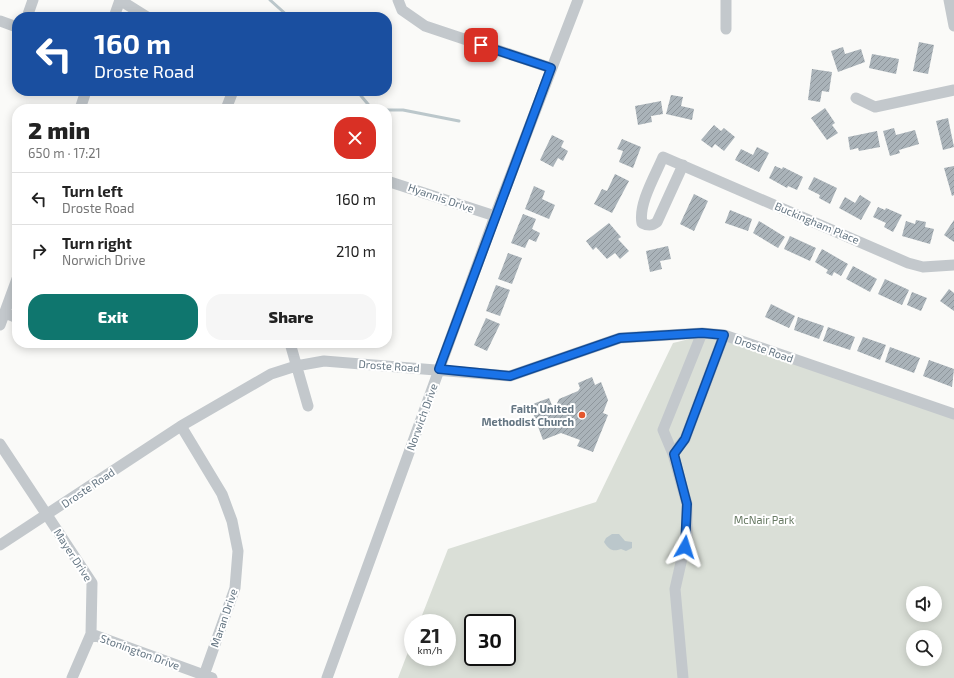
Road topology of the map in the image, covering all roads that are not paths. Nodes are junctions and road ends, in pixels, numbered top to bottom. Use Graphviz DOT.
graph roads {
  1 [pos="33,0"];
  2 [pos="120,0"];
  3 [pos="398,0"];
  4 [pos="578,0"];
  5 [pos="726,0"];
  6 [pos="949,0"];
  7 [pos="29,12"];
  8 [pos="116,12"];
  9 [pos="139,12"];
  10 [pos="0,21"];
  11 [pos="12,24"];
  12 [pos="954,26"];
  13 [pos="726,29"];
  14 [pos="551,68"];
  15 [pos="954,90"];
  16 [pos="856,98"];
  17 [pos="683,165"];
  18 [pos="392,183"];
  19 [pos="495,216"];
  20 [pos="954,265"];
  21 [pos="12,293"];
  22 [pos="5,313"];
  23 [pos="12,316"];
  24 [pos="0,326"];
  25 [pos="702,333"];
  26 [pos="724,335"];
  27 [pos="291,348"];
  28 [pos="296,366"];
  29 [pos="439,369"];
  30 [pos="308,406"];
  31 [pos="954,414"];
  32 [pos="181,426"];
  33 [pos="0,444"];
  34 [pos="674,454"];
  35 [pos="46,515"];
  36 [pos="0,545"];
  37 [pos="91,634"];
  38 [pos="206,677"];
  39 [pos="72,678"];
  40 [pos="327,678"];
  41 [pos="683,678"];
  1 -- 7 [label="street"];
  2 -- 8 [label="street"];
  2 -- 9 [label="street"];
  3 -- 14 [label="street"];
  4 -- 14 [label="street, Norwich Drive"];
  5 -- 13 [label="street"];
  6 -- 12 [label="street"];
  10 -- 11 [label="street"];
  14 -- 19 [label="street, Norwich Drive"];
  15 -- 16 [label="street"];
  17 -- 17 [label="street, Buckingham Place"];
  17 -- 20 [label="street, Buckingham Place"];
  18 -- 19 [label="street, Hyannis Drive"];
  19 -- 29 [label="street, Norwich Drive"];
  21 -- 22 [label="street"];
  22 -- 23 [label="street"];
  22 -- 24 [label="street"];
  25 -- 26 [label="street, Droste Road"];
  25 -- 29 [label="street, Droste Road"];
  25 -- 34 [label="street"];
  26 -- 31 [label="street, Droste Road"];
  26 -- 34 [label="street"];
  27 -- 28 [label="street"];
  28 -- 29 [label="street, Droste Road"];
  28 -- 30 [label="street"];
  28 -- 32 [label="street, Droste Road"];
  29 -- 40 [label="street, Norwich Drive"];
  32 -- 35 [label="street, Droste Road"];
  32 -- 38 [label="street, Maran Drive"];
  33 -- 35 [label="street, Mayer Drive"];
  34 -- 41 [label="street"];
  35 -- 36 [label="street, Droste Road"];
  35 -- 37 [label="street, Mayer Drive"];
  37 -- 38 [label="street, Stonington Drive"];
  37 -- 39 [label="street, Mayer Drive"];
}
